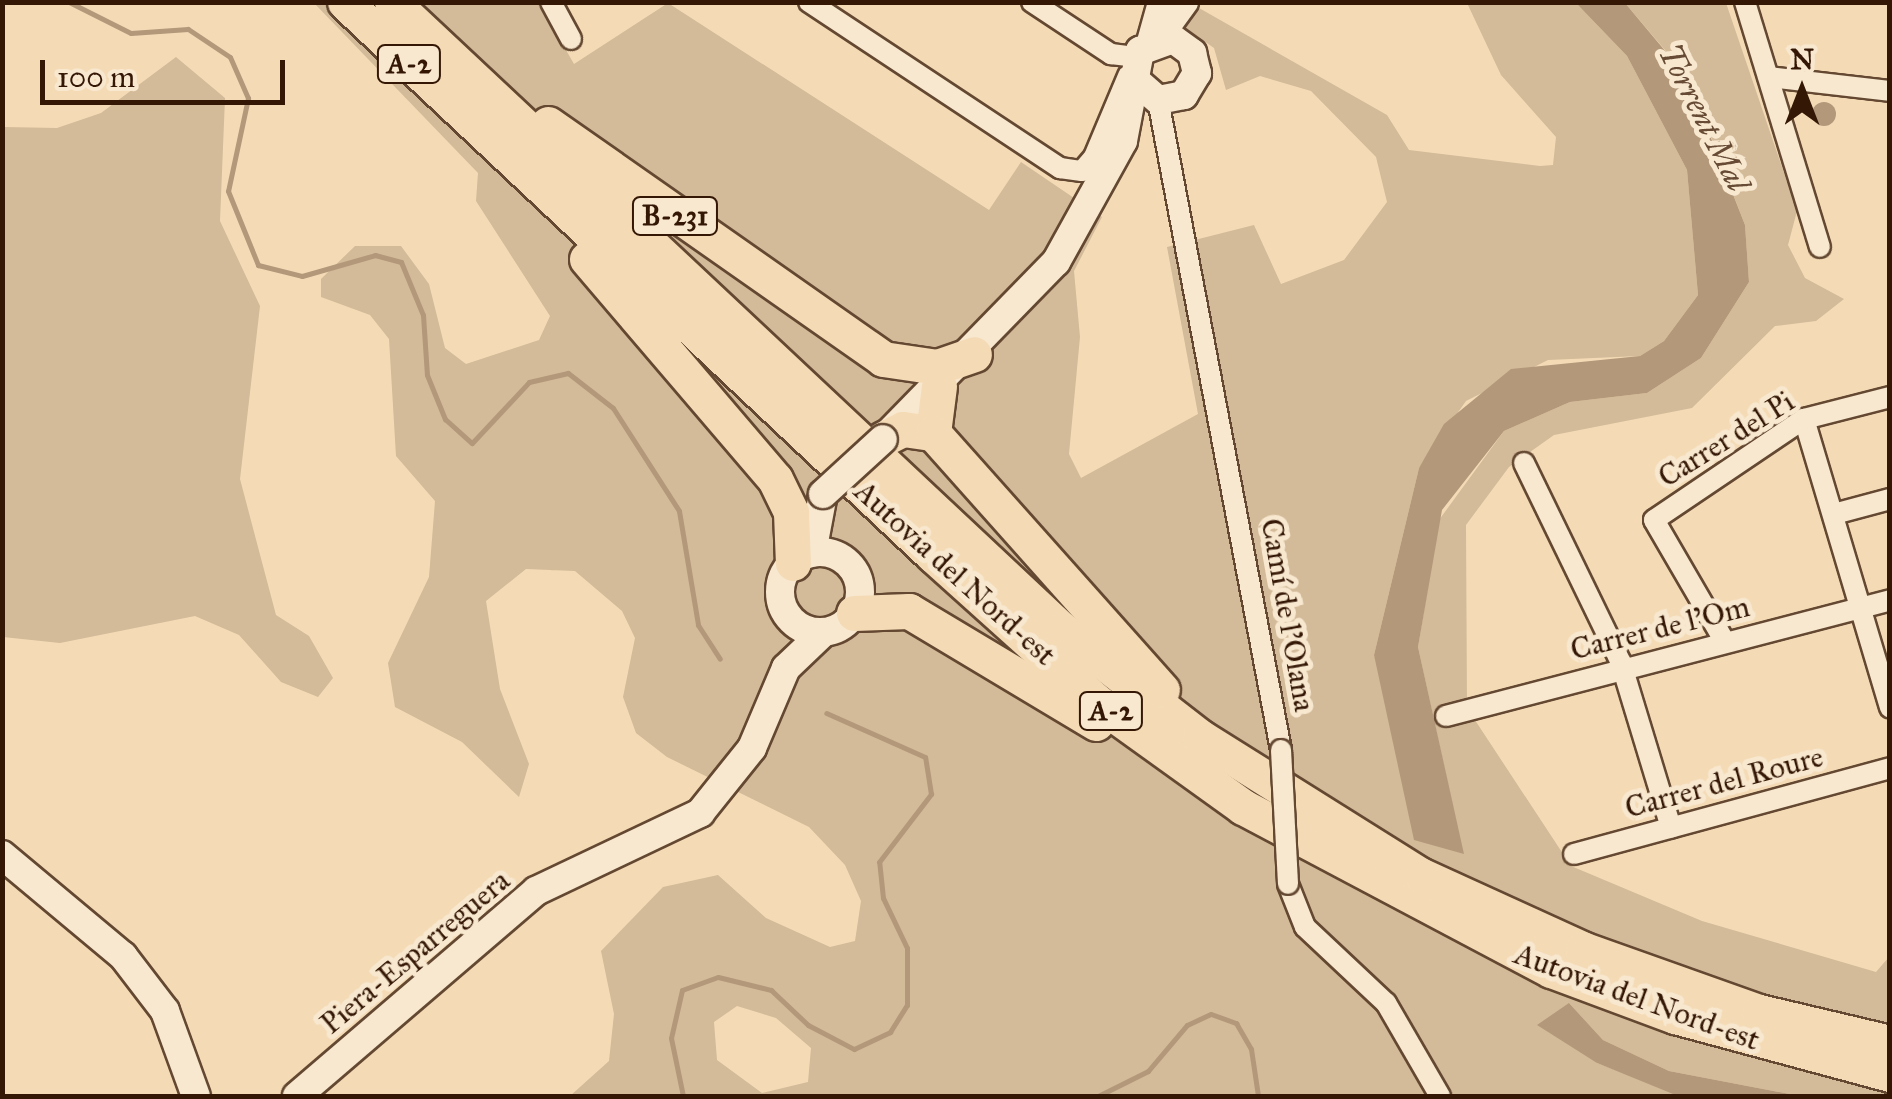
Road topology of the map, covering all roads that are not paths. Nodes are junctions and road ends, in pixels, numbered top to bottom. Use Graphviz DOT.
graph roads {
  1 [pos="345,2"];
  2 [pos="392,2"];
  3 [pos="550,2"];
  4 [pos="1032,2"];
  5 [pos="1746,2"];
  6 [pos="814,4"];
  7 [pos="1175,5"];
  8 [pos="571,39"];
  9 [pos="450,58"];
  10 [pos="1151,67"];
  11 [pos="1769,77"];
  12 [pos="1890,91"];
  13 [pos="472,126"];
  14 [pos="1820,247"];
  15 [pos="974,354"];
  16 [pos="905,367"];
  17 [pos="1890,397"];
  18 [pos="914,418"];
  19 [pos="1804,420"];
  20 [pos="1524,463"];
  21 [pos="1890,499"];
  22 [pos="1834,514"];
  23 [pos="802,558"];
  24 [pos="1890,600"];
  25 [pos="1859,608"];
  26 [pos="854,613"];
  27 [pos="787,614"];
  28 [pos="824,632"];
  29 [pos="1725,642"];
  30 [pos="1622,667"];
  31 [pos="786,668"];
  32 [pos="1890,707"];
  33 [pos="1446,716"];
  34 [pos="1200,737"];
  35 [pos="1890,768"];
  36 [pos="1243,806"];
  37 [pos="1671,828"];
  38 [pos="1574,854"];
  39 [pos="2,855"];
  40 [pos="1890,1043"];
  41 [pos="1890,1074"];
  42 [pos="196,1096"];
  43 [pos="297,1096"];
  44 [pos="1440,1096"];
  1 -- 13 [label="highway, Autovia del Nord-est / A-2"];
  2 -- 9 [label="highway, Autovia del Nord-est / A-2"];
  3 -- 8 [label="street"];
  4 -- 10 [label="street"];
  5 -- 11 [label="street"];
  6 -- 10 [label="street"];
  7 -- 10 [label="main road"];
  9 -- 16 [label="highway, B-231"];
  9 -- 34 [label="highway, Autovia del Nord-est / A-2"];
  10 -- 15 [label="main road, Piera-Esparreguera"];
  10 -- 44 [label="street, Camí de l'Olana, bridge"];
  11 -- 12 [label="street"];
  11 -- 14 [label="street"];
  13 -- 23 [label="highway"];
  13 -- 36 [label="highway, Autovia del Nord-est / A-2"];
  15 -- 16 [label="highway"];
  15 -- 18 [label="main road, Piera-Esparreguera"];
  16 -- 18 [label="highway"];
  17 -- 19 [label="street, Carrer del Pi"];
  18 -- 23 [label="main road, Piera-Esparreguera, bridge"];
  18 -- 34 [label="highway"];
  19 -- 22 [label="street"];
  19 -- 29 [label="street, Carrer del Pi"];
  20 -- 30 [label="street"];
  21 -- 22 [label="street"];
  22 -- 25 [label="street"];
  23 -- 26 [label="main road"];
  23 -- 27 [label="main road, Piera-Esparreguera"];
  24 -- 25 [label="street, Carrer de l'Om"];
  25 -- 29 [label="street, Carrer de l'Om"];
  25 -- 32 [label="street"];
  26 -- 28 [label="main road, Piera-Esparreguera"];
  26 -- 36 [label="highway"];
  27 -- 28 [label="main road"];
  27 -- 31 [label="main road, Piera-Esparreguera"];
  28 -- 31 [label="main road, Piera-Esparreguera"];
  29 -- 30 [label="street, Carrer de l'Om"];
  30 -- 33 [label="street, Carrer de l'Om"];
  30 -- 37 [label="street"];
  31 -- 43 [label="main road, Piera-Esparreguera"];
  34 -- 40 [label="highway, Autovia del Nord-est / A-2"];
  35 -- 37 [label="street, Carrer del Roure"];
  36 -- 41 [label="highway, Autovia del Nord-est / A-2"];
  37 -- 38 [label="street, Carrer del Roure"];
  39 -- 42 [label="main road"];
}
